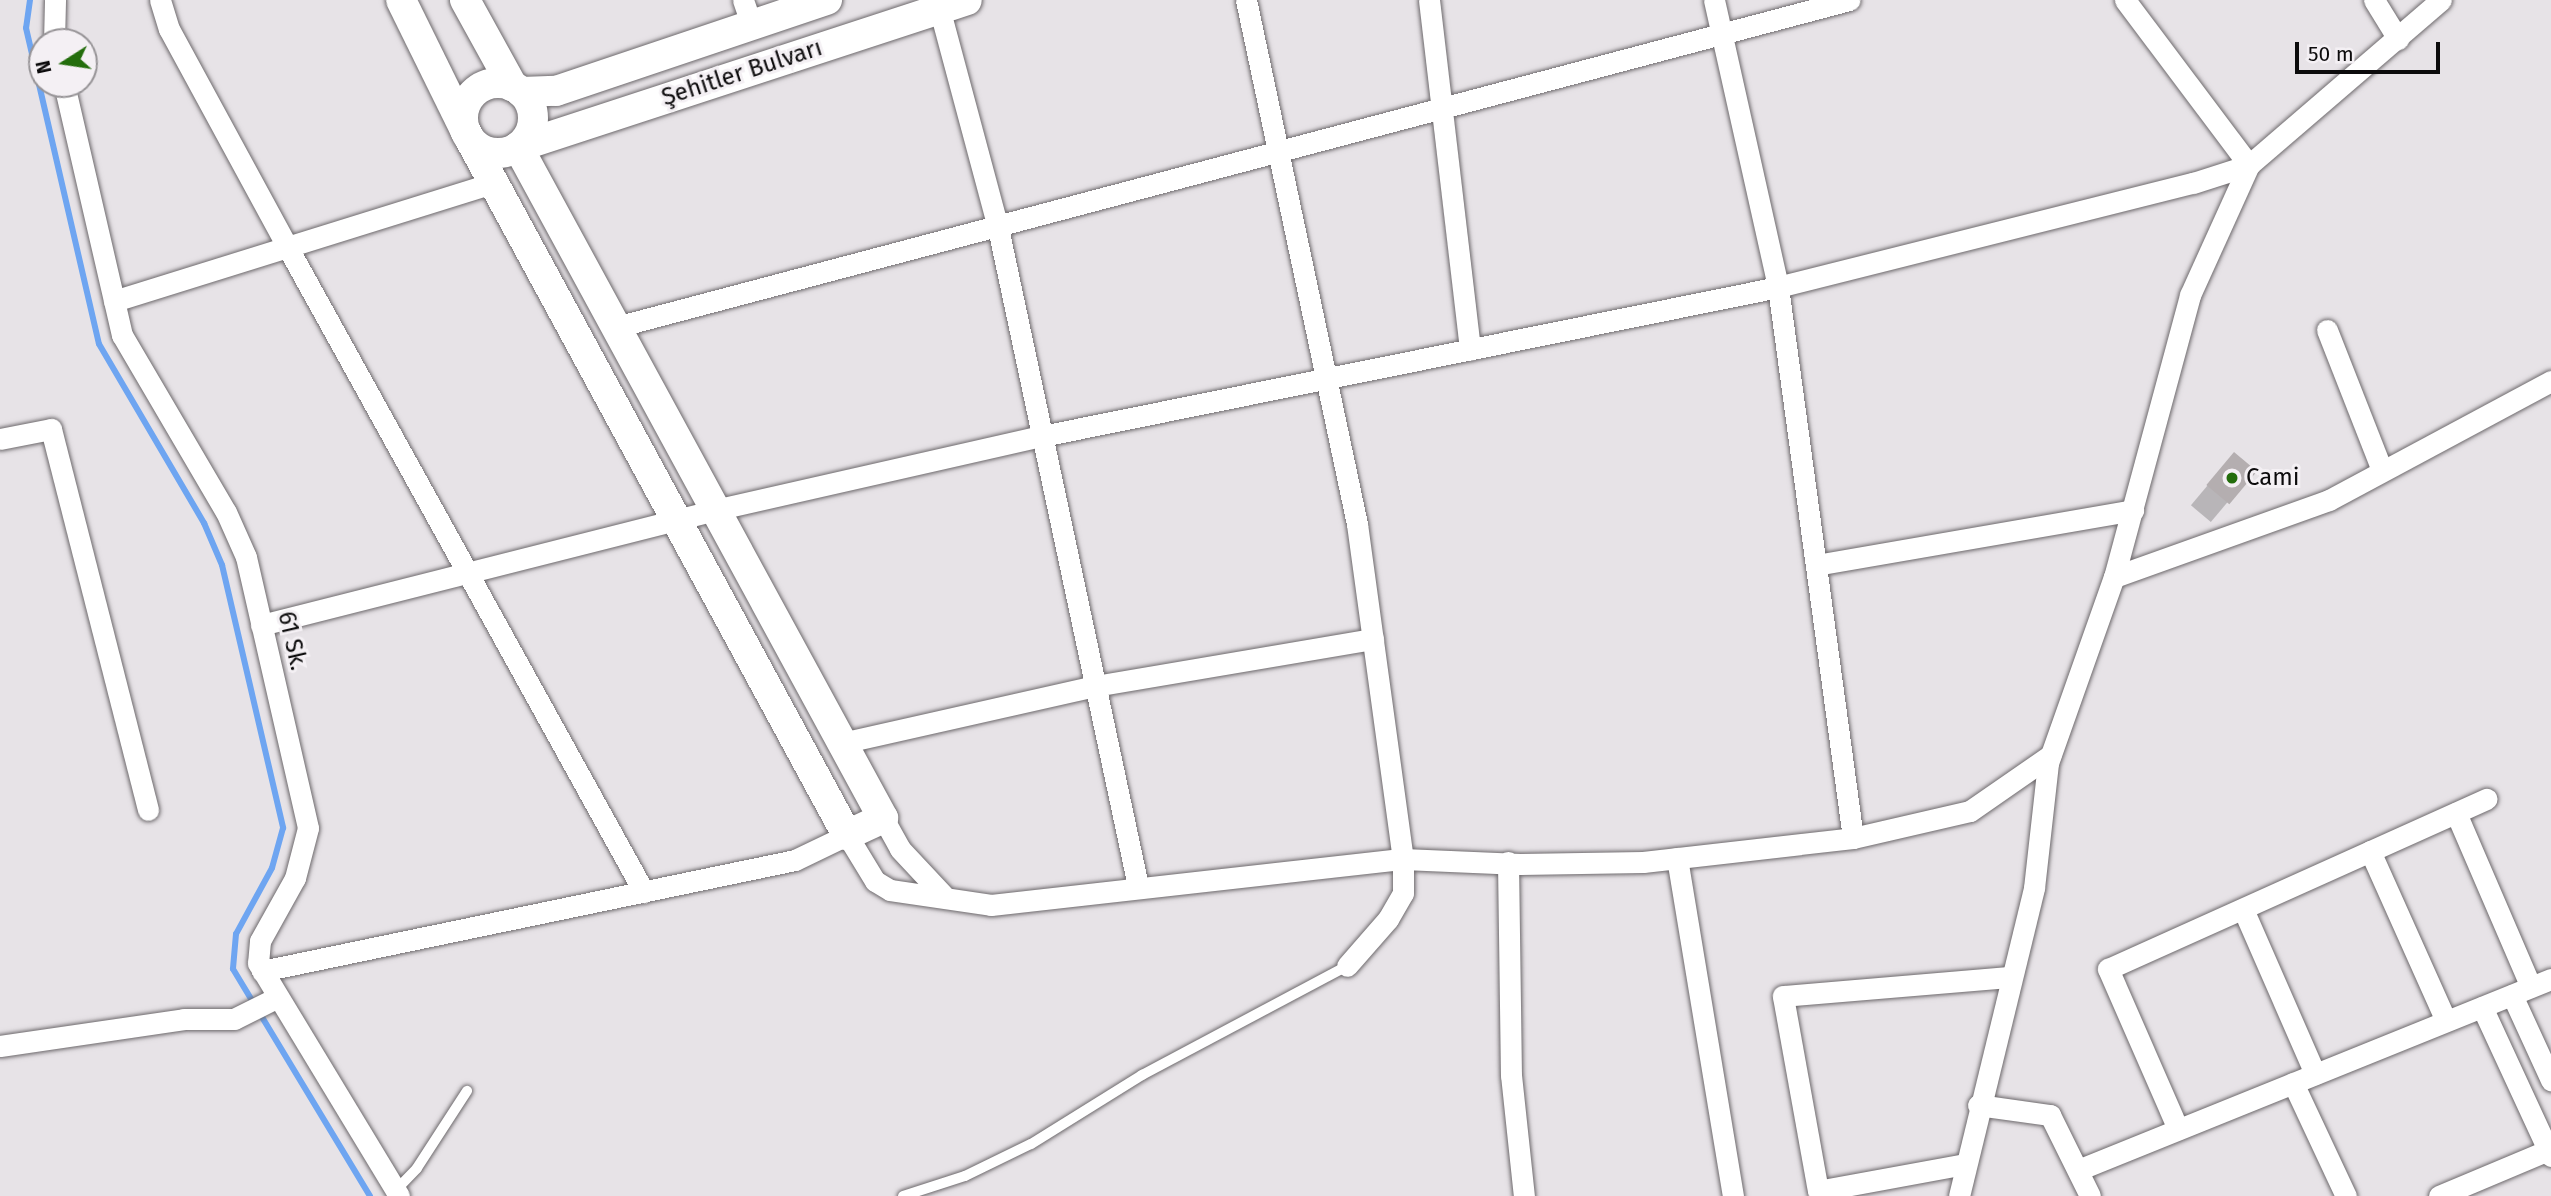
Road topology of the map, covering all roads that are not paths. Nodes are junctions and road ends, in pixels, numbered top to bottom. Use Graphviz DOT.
graph roads {
  1 [pos="55,0"];
  2 [pos="401,0"];
  3 [pos="465,0"];
  4 [pos="827,0"];
  5 [pos="967,0"];
  6 [pos="1246,0"];
  7 [pos="1429,0"];
  8 [pos="1714,0"];
  9 [pos="1849,0"];
  10 [pos="2125,0"];
  11 [pos="2374,0"];
  12 [pos="2441,0"];
  13 [pos="163,1"];
  14 [pos="938,5"];
  15 [pos="748,13"];
  16 [pos="54,28"];
  17 [pos="1723,36"];
  18 [pos="2398,39"];
  19 [pos="517,89"];
  20 [pos="67,98"];
  21 [pos="1440,106"];
  22 [pos="466,131"];
  23 [pos="518,146"];
  24 [pos="1279,151"];
  25 [pos="2249,164"];
  26 [pos="494,183"];
  27 [pos="998,228"];
  28 [pos="288,248"];
  29 [pos="1777,287"];
  30 [pos="114,302"];
  31 [pos="616,327"];
  32 [pos="2327,330"];
  33 [pos="1470,350"];
  34 [pos="1326,379"];
  35 [pos="2551,381"];
  36 [pos="1042,436"];
  37 [pos="0,439"];
  38 [pos="2382,470"];
  39 [pos="715,510"];
  40 [pos="2133,510"];
  41 [pos="677,521"];
  42 [pos="1816,565"];
  43 [pos="467,574"];
  44 [pos="2114,577"];
  45 [pos="261,625"];
  46 [pos="1373,639"];
  47 [pos="1095,686"];
  48 [pos="842,743"];
  49 [pos="2051,755"];
  50 [pos="2487,799"];
  51 [pos="148,810"];
  52 [pos="2456,813"];
  53 [pos="883,818"];
  54 [pos="848,835"];
  55 [pos="1853,838"];
  56 [pos="2370,851"];
  57 [pos="1677,858"];
  58 [pos="1403,859"];
  59 [pos="1508,862"];
  60 [pos="1138,886"];
  61 [pos="644,892"];
  62 [pos="943,895"];
  63 [pos="2243,909"];
  64 [pos="1347,966"];
  65 [pos="262,971"];
  66 [pos="2010,978"];
  67 [pos="2551,979"];
  68 [pos="2521,991"];
  69 [pos="263,1004"];
  70 [pos="2482,1007"];
  71 [pos="2446,1021"];
  72 [pos="0,1046"];
  73 [pos="2315,1074"];
  74 [pos="2551,1080"];
  75 [pos="2292,1083"];
  76 [pos="467,1091"];
  77 [pos="1978,1105"];
  78 [pos="2178,1129"];
  79 [pos="2550,1151"];
  80 [pos="1965,1164"];
  81 [pos="2077,1170"];
  82 [pos="398,1193"];
  83 [pos="903,1196"];
  84 [pos="1524,1196"];
  85 [pos="1733,1196"];
  86 [pos="1959,1196"];
  87 [pos="2090,1196"];
  88 [pos="2346,1196"];
  89 [pos="2439,1196"];
  1 -- 16 [label="street"];
  2 -- 22 [label="main road, Şehitler Bulvarı"];
  3 -- 19 [label="main road"];
  4 -- 15 [label="main road, Şehitler Bulvarı"];
  5 -- 14 [label="main road, Şehitler Bulvarı"];
  6 -- 24 [label="street"];
  7 -- 21 [label="street"];
  8 -- 17 [label="street"];
  9 -- 17 [label="street"];
  10 -- 25 [label="street"];
  11 -- 18 [label="street"];
  12 -- 18 [label="street"];
  13 -- 28 [label="street"];
  14 -- 23 [label="main road, Şehitler Bulvarı"];
  14 -- 27 [label="street"];
  15 -- 19 [label="main road, Şehitler Bulvarı"];
  17 -- 21 [label="street"];
  17 -- 29 [label="street"];
  18 -- 25 [label="street"];
  19 -- 22 [label="main road, Şehitler Bulvarı"];
  19 -- 23 [label="main road"];
  20 -- 30 [label="street, 61 Sk."];
  21 -- 24 [label="street"];
  21 -- 33 [label="street"];
  22 -- 23 [label="main road, Şehitler Bulvarı"];
  22 -- 26 [label="main road"];
  23 -- 31 [label="main road"];
  24 -- 27 [label="street"];
  24 -- 34 [label="street"];
  25 -- 29 [label="street"];
  25 -- 40 [label="street"];
  26 -- 28 [label="street"];
  26 -- 41 [label="main road"];
  27 -- 31 [label="street"];
  27 -- 36 [label="street"];
  28 -- 30 [label="street"];
  28 -- 43 [label="street"];
  29 -- 33 [label="street"];
  29 -- 42 [label="street"];
  30 -- 45 [label="street, 61 Sk."];
  31 -- 39 [label="main road"];
  32 -- 38 [label="street"];
  33 -- 34 [label="street"];
  34 -- 36 [label="street"];
  34 -- 46 [label="street"];
  35 -- 38 [label="street"];
  36 -- 39 [label="street"];
  36 -- 47 [label="street"];
  37 -- 51 [label="street"];
  38 -- 44 [label="street"];
  39 -- 41 [label="street"];
  39 -- 48 [label="main road"];
  40 -- 42 [label="street"];
  40 -- 44 [label="street"];
  41 -- 43 [label="street"];
  41 -- 54 [label="main road"];
  42 -- 55 [label="street"];
  43 -- 45 [label="street"];
  43 -- 61 [label="street"];
  44 -- 49 [label="street"];
  45 -- 65 [label="street, 61 Sk."];
  46 -- 47 [label="street"];
  46 -- 58 [label="street"];
  47 -- 48 [label="street"];
  47 -- 60 [label="street"];
  48 -- 53 [label="main road"];
  49 -- 55 [label="street"];
  49 -- 66 [label="street"];
  50 -- 52 [label="street"];
  52 -- 56 [label="street"];
  52 -- 68 [label="street"];
  53 -- 54 [label="main road"];
  53 -- 62 [label="street"];
  54 -- 61 [label="street"];
  54 -- 62 [label="street"];
  55 -- 57 [label="street"];
  56 -- 63 [label="street"];
  56 -- 71 [label="street"];
  57 -- 59 [label="street"];
  57 -- 85 [label="street"];
  58 -- 59 [label="street"];
  58 -- 60 [label="street"];
  58 -- 64 [label="street"];
  59 -- 84 [label="street"];
  60 -- 62 [label="street"];
  61 -- 65 [label="street"];
  63 -- 73 [label="street"];
  63 -- 78 [label="street"];
  64 -- 83 [label="lane"];
  65 -- 69 [label="street"];
  66 -- 77 [label="street"];
  66 -- 80 [label="street"];
  67 -- 68 [label="street"];
  68 -- 70 [label="street"];
  68 -- 74 [label="street"];
  69 -- 72 [label="street"];
  69 -- 82 [label="street"];
  70 -- 71 [label="street"];
  70 -- 79 [label="street"];
  71 -- 73 [label="street"];
  73 -- 75 [label="street"];
  75 -- 78 [label="street"];
  75 -- 88 [label="street"];
  76 -- 82 [label="lane"];
  77 -- 80 [label="street"];
  77 -- 81 [label="street"];
  78 -- 81 [label="street"];
  79 -- 89 [label="street"];
  80 -- 86 [label="street"];
  81 -- 87 [label="street"];
}
